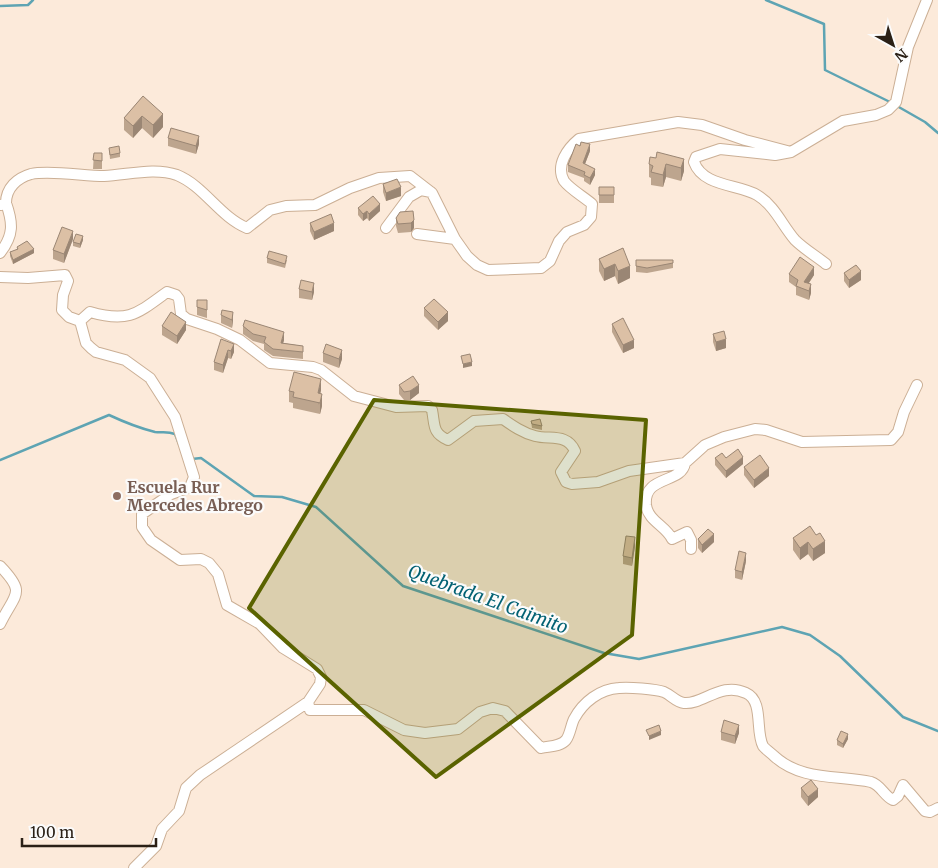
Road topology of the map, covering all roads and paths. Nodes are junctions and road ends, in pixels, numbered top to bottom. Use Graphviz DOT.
graph roads {
  1 [pos="927,0"];
  2 [pos="791,152"];
  3 [pos="432,193"];
  4 [pos="3,204"];
  5 [pos="386,228"];
  6 [pos="417,234"];
  7 [pos="455,239"];
  8 [pos="0,253"];
  9 [pos="826,264"];
  10 [pos="0,276"];
  11 [pos="80,321"];
  12 [pos="917,385"];
  13 [pos="685,463"];
  14 [pos="691,549"];
  15 [pos="0,566"];
  16 [pos="0,624"];
  17 [pos="308,702"];
  18 [pos="938,808"];
  19 [pos="134,868"];
  1 -- 2 [label="street"];
  2 -- 7 [label="street"];
  2 -- 9 [label="street"];
  3 -- 4 [label="street"];
  3 -- 5 [label="street"];
  3 -- 7 [label="street"];
  4 -- 8 [label="street"];
  6 -- 7 [label="street"];
  10 -- 11 [label="street"];
  11 -- 13 [label="street"];
  11 -- 17 [label="street"];
  12 -- 13 [label="street"];
  13 -- 14 [label="street"];
  15 -- 16 [label="street"];
  17 -- 18 [label="street"];
  17 -- 19 [label="street"];
}
